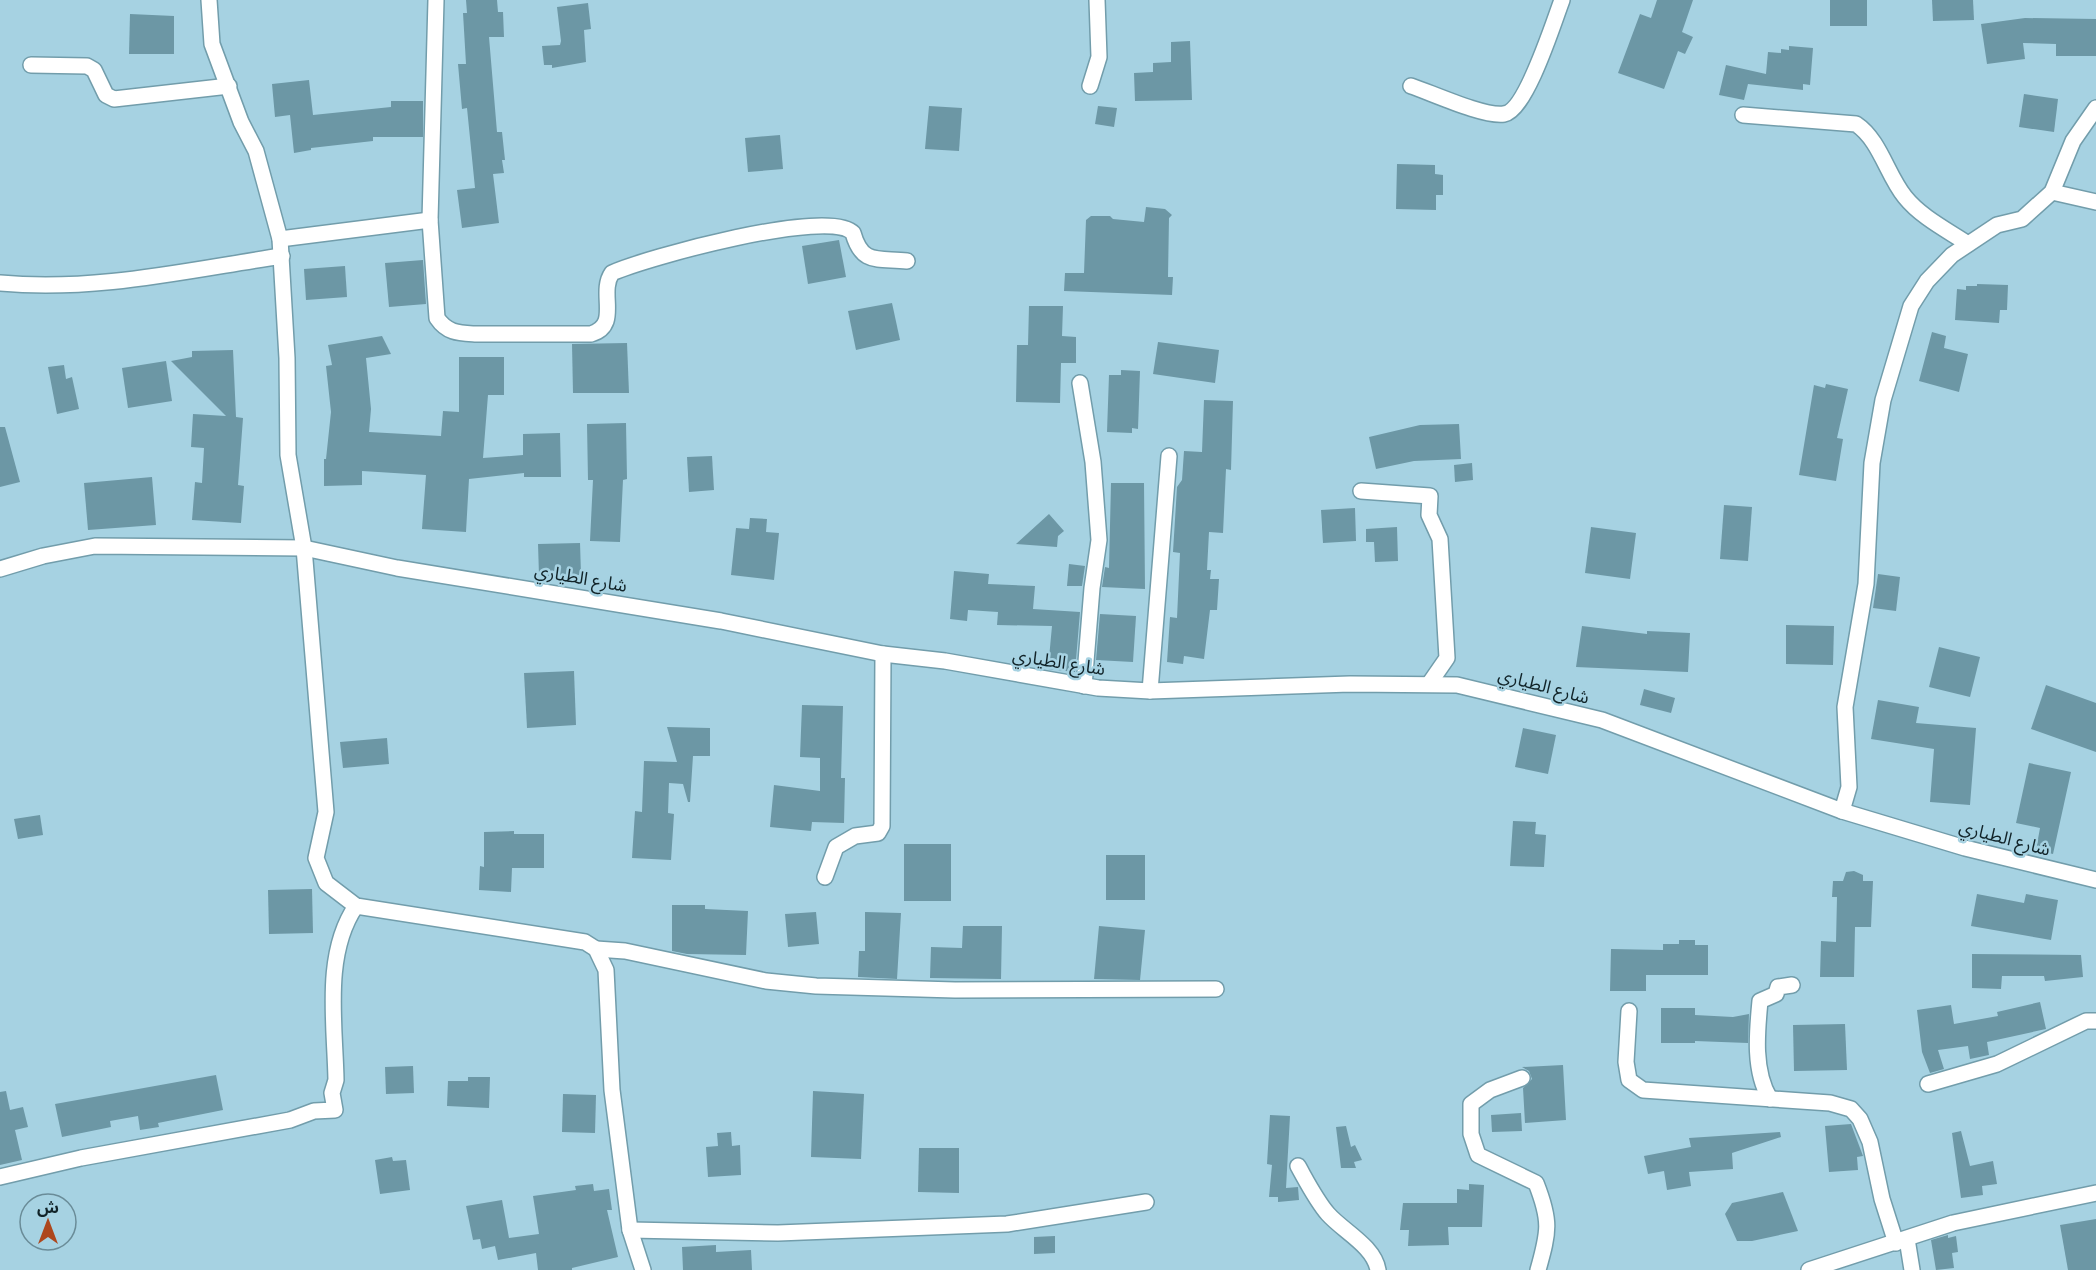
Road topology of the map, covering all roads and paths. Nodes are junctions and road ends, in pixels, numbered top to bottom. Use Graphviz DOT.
graph roads {
  1 [pos="209,0"];
  2 [pos="436,0"];
  3 [pos="1097,0"];
  4 [pos="1562,0"];
  5 [pos="31,65"];
  6 [pos="229,86"];
  7 [pos="1090,86"];
  8 [pos="1411,86"];
  9 [pos="2096,108"];
  10 [pos="1743,115"];
  11 [pos="2052,192"];
  12 [pos="2096,202"];
  13 [pos="430,220"];
  14 [pos="280,239"];
  15 [pos="1968,244"];
  16 [pos="282,256"];
  17 [pos="907,261"];
  18 [pos="0,283"];
  19 [pos="1080,382"];
  20 [pos="1169,456"];
  21 [pos="1361,491"];
  22 [pos="304,548"];
  23 [pos="0,569"];
  24 [pos="883,654"];
  25 [pos="1429,684"];
  26 [pos="1084,686"];
  27 [pos="1150,691"];
  28 [pos="1842,811"];
  29 [pos="825,877"];
  30 [pos="2096,880"];
  31 [pos="356,906"];
  32 [pos="596,949"];
  33 [pos="1792,985"];
  34 [pos="1216,989"];
  35 [pos="1629,1011"];
  36 [pos="2096,1021"];
  37 [pos="1522,1078"];
  38 [pos="1928,1083"];
  39 [pos="1770,1099"];
  40 [pos="1298,1166"];
  41 [pos="0,1177"];
  42 [pos="2096,1193"];
  43 [pos="1146,1202"];
  44 [pos="630,1230"];
  45 [pos="1902,1241"];
  46 [pos="643,1270"];
  47 [pos="1378,1270"];
  48 [pos="1538,1270"];
  49 [pos="1809,1270"];
  50 [pos="1912,1270"];
  1 -- 6 [label="street"];
  2 -- 13 [label="street"];
  3 -- 7 [label="street"];
  4 -- 8 [label="street"];
  5 -- 6 [label="street"];
  6 -- 14 [label="street"];
  9 -- 11 [label="street"];
  10 -- 15 [label="street"];
  11 -- 12 [label="street"];
  11 -- 15 [label="street"];
  13 -- 14 [label="street"];
  13 -- 17 [label="street"];
  14 -- 16 [label="street"];
  15 -- 28 [label="street"];
  16 -- 18 [label="street"];
  16 -- 22 [label="street"];
  19 -- 26 [label="street"];
  20 -- 27 [label="street"];
  21 -- 25 [label="street"];
  22 -- 23 [label="street, شارع الطياري"];
  22 -- 24 [label="street, شارع الطياري"];
  22 -- 31 [label="street"];
  24 -- 26 [label="street, شارع الطياري"];
  24 -- 29 [label="street"];
  25 -- 27 [label="street, شارع الطياري"];
  25 -- 28 [label="street, شارع الطياري"];
  26 -- 27 [label="street, شارع الطياري"];
  28 -- 30 [label="street, شارع الطياري"];
  31 -- 32 [label="street"];
  31 -- 41 [label="street"];
  32 -- 34 [label="street"];
  32 -- 44 [label="street"];
  33 -- 39 [label="street"];
  35 -- 39 [label="street"];
  36 -- 38 [label="street"];
  37 -- 48 [label="street"];
  39 -- 45 [label="street"];
  40 -- 47 [label="street"];
  42 -- 45 [label="street"];
  43 -- 44 [label="street"];
  44 -- 46 [label="street"];
  45 -- 49 [label="street"];
  45 -- 50 [label="street"];
}
